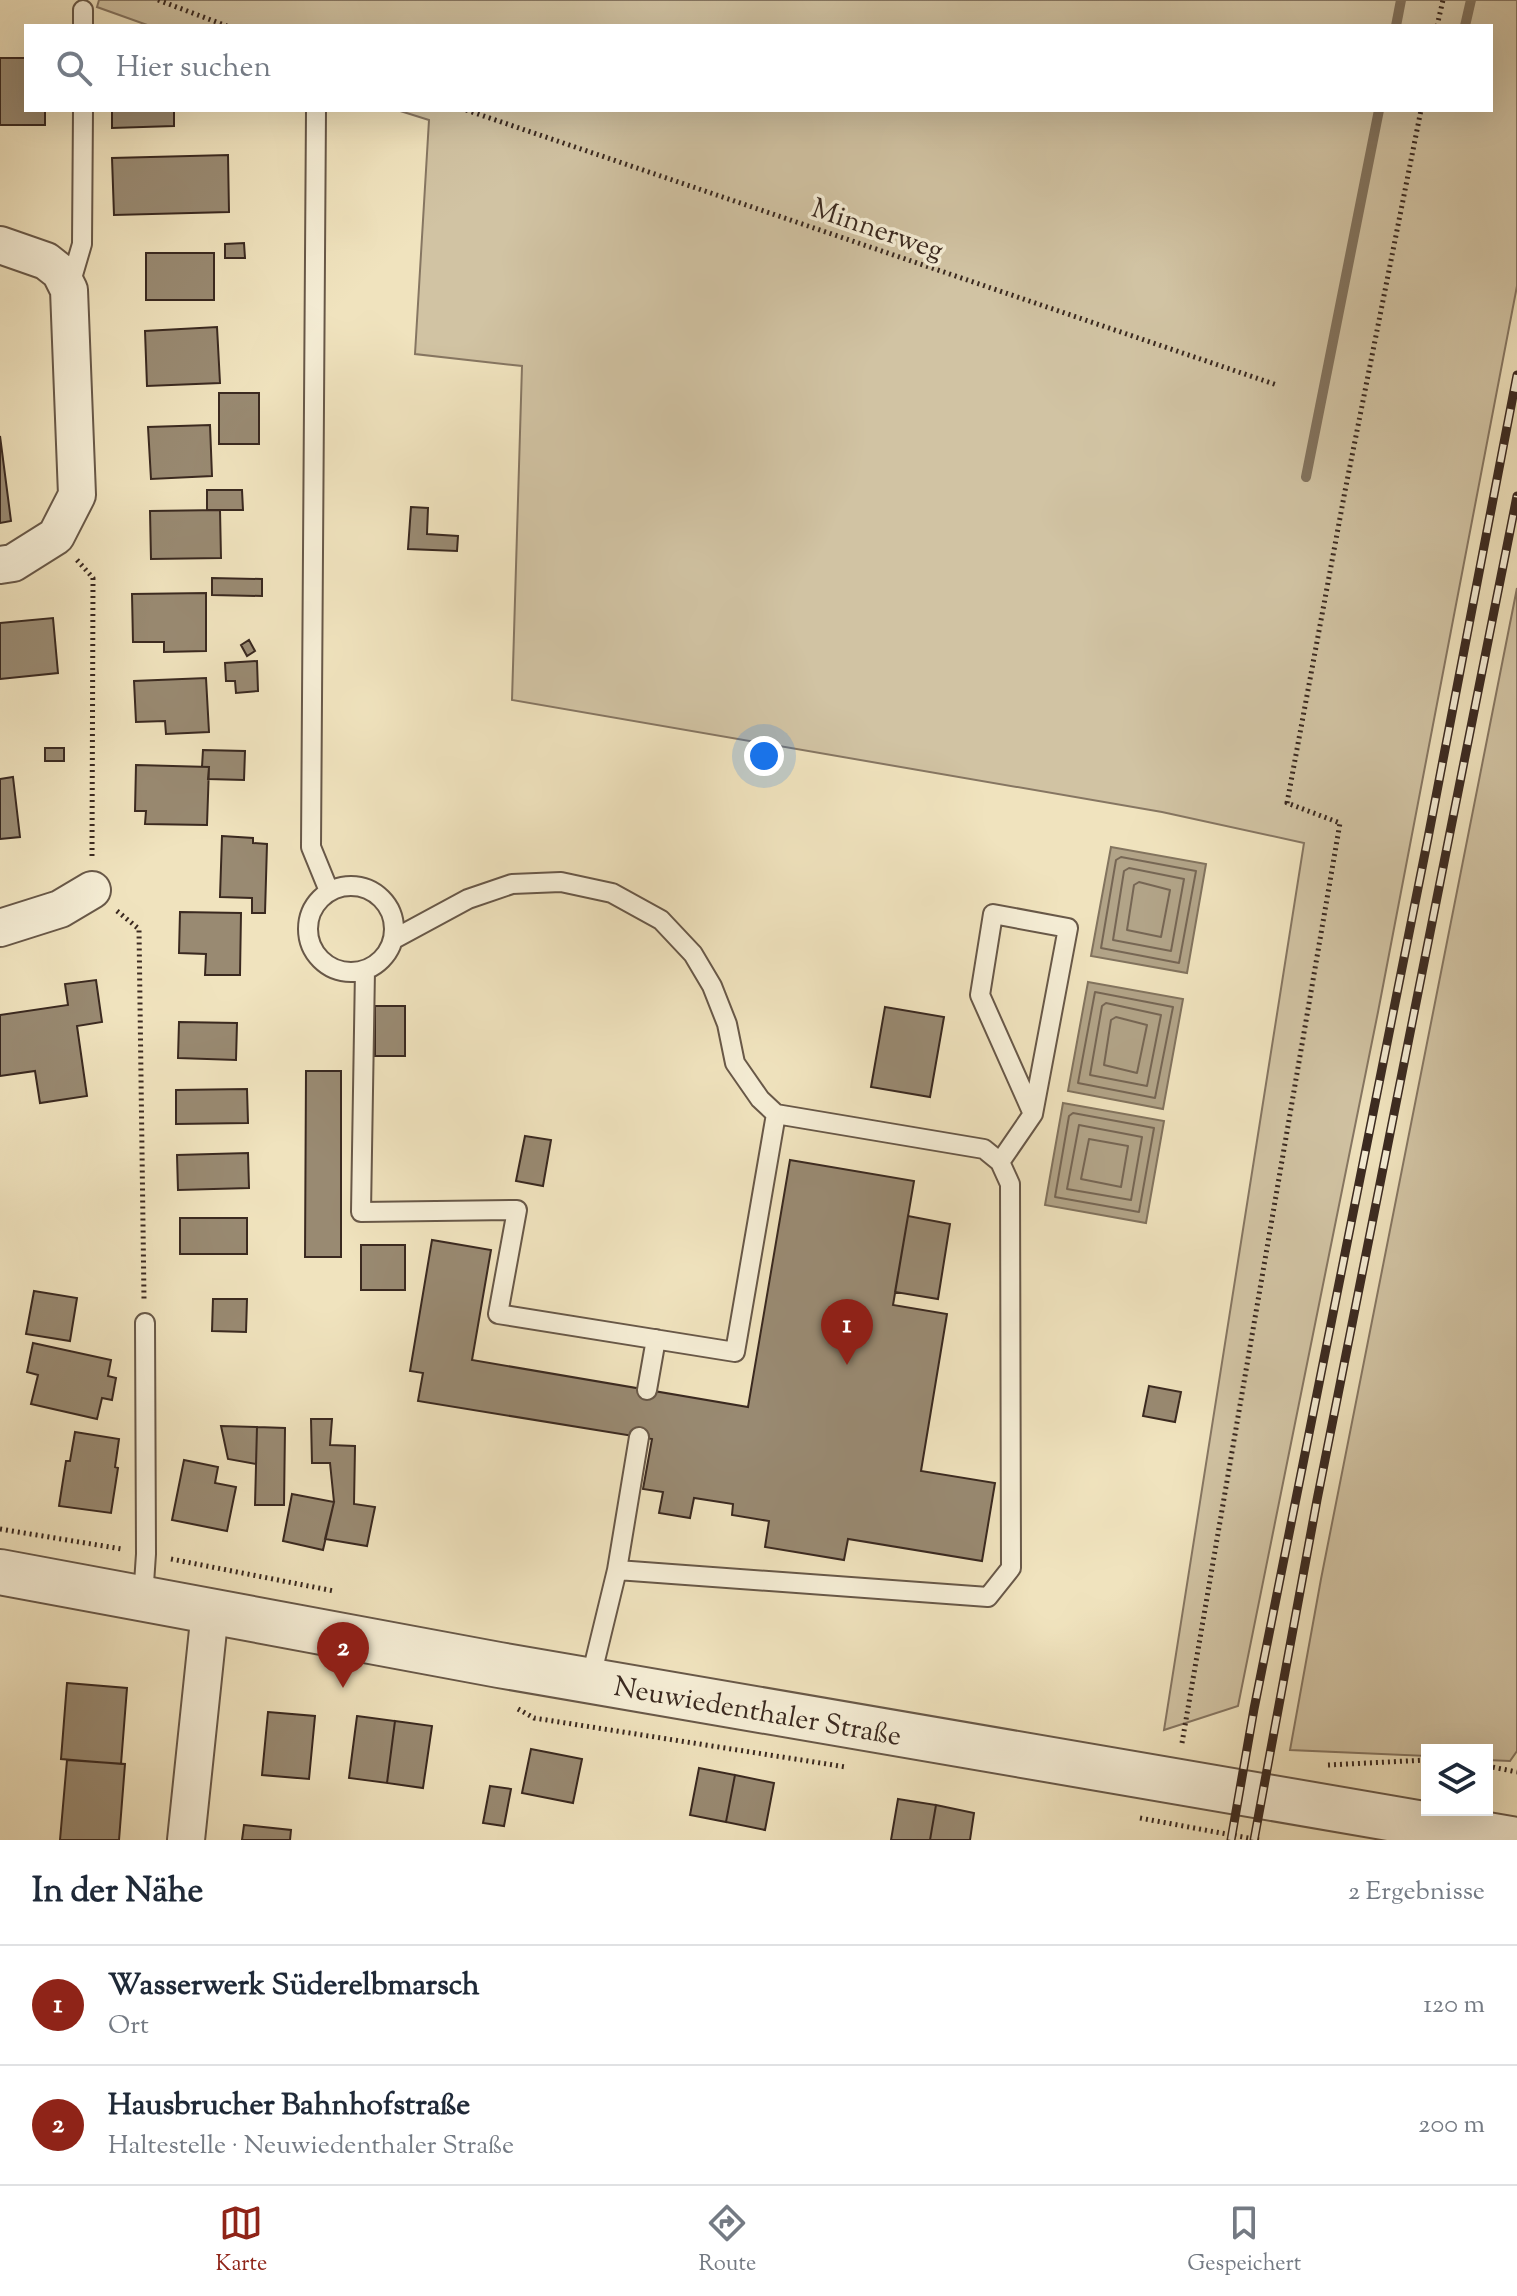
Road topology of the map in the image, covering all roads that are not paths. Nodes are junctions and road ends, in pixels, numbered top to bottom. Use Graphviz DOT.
graph roads {
  1 [pos="83,112"];
  2 [pos="316,112"];
  3 [pos="0,245"];
  4 [pos="69,290"];
  5 [pos="0,565"];
  6 [pos="92,890"];
  7 [pos="329,891"];
  8 [pos="0,928"];
  9 [pos="394,939"];
  10 [pos="365,970"];
  11 [pos="776,1114"];
  12 [pos="1033,1114"];
  13 [pos="1000,1162"];
  14 [pos="145,1323"];
  15 [pos="656,1339"];
  16 [pos="647,1390"];
  17 [pos="639,1437"];
  18 [pos="617,1570"];
  19 [pos="0,1572"];
  20 [pos="143,1598"];
  21 [pos="210,1611"];
  22 [pos="590,1681"];
  23 [pos="186,1840"];
  24 [pos="1517,1840"];
  1 -- 4 [label="lane"];
  2 -- 7 [label="lane"];
  3 -- 4 [label="street"];
  4 -- 5 [label="street"];
  6 -- 8 [label="street"];
  7 -- 9 [label="lane"];
  7 -- 10 [label="lane"];
  9 -- 10 [label="lane"];
  9 -- 11 [label="lane"];
  10 -- 15 [label="lane"];
  11 -- 13 [label="lane"];
  11 -- 15 [label="lane"];
  12 -- 12 [label="lane"];
  12 -- 13 [label="lane"];
  13 -- 18 [label="lane"];
  14 -- 20 [label="lane"];
  15 -- 16 [label="lane"];
  17 -- 18 [label="lane"];
  18 -- 22 [label="lane"];
  19 -- 20 [label="street, Neuwiedenthaler Straße"];
  20 -- 21 [label="street, Neuwiedenthaler Straße"];
  21 -- 22 [label="street, Neuwiedenthaler Straße"];
  21 -- 23 [label="street"];
  22 -- 24 [label="street, Neuwiedenthaler Straße"];
}
